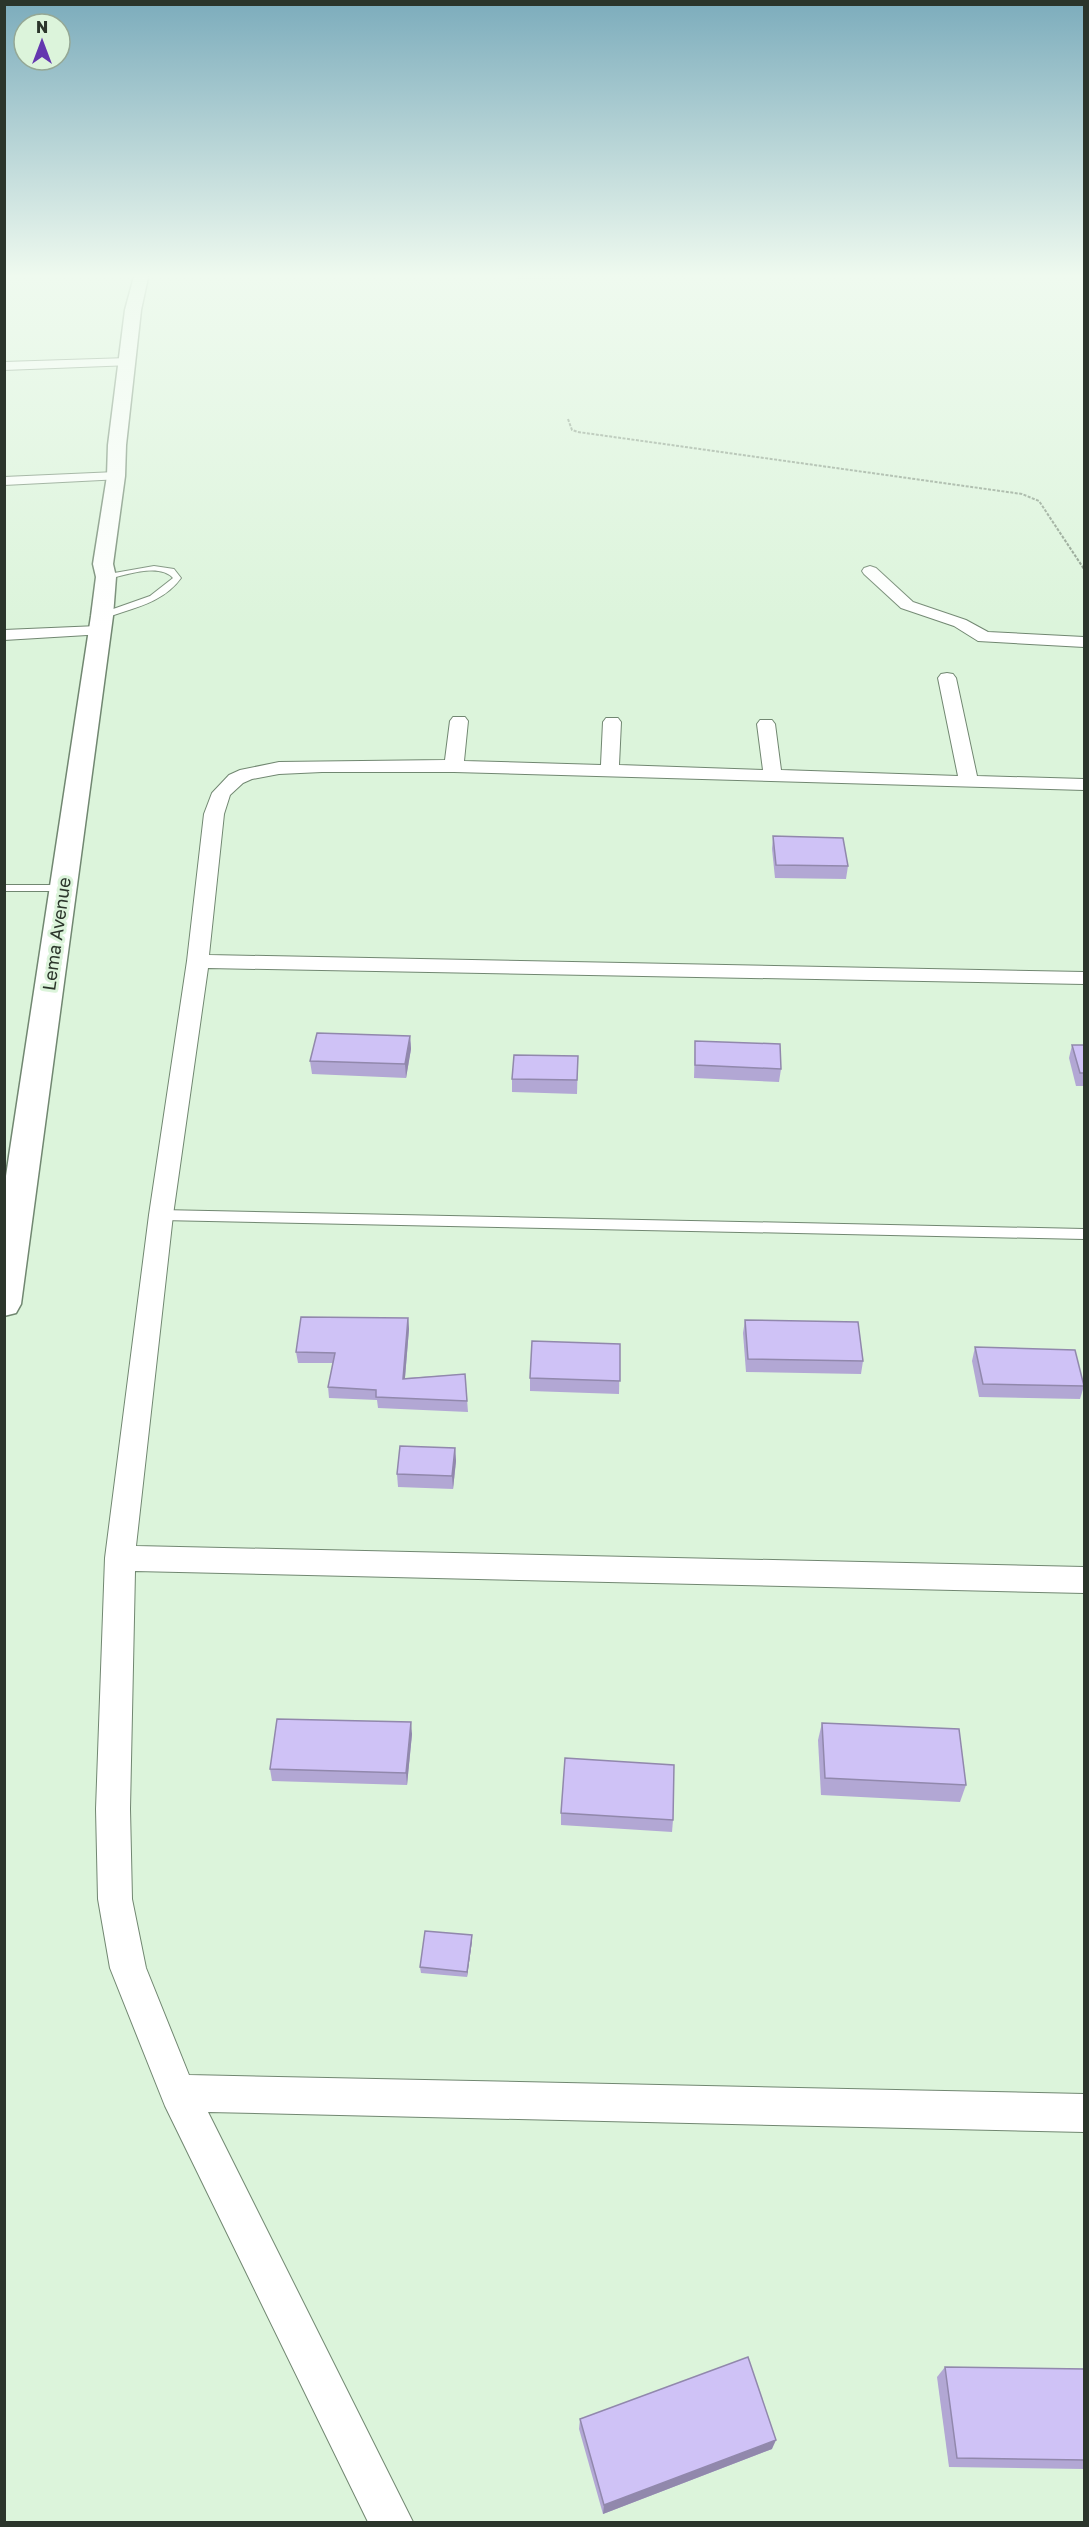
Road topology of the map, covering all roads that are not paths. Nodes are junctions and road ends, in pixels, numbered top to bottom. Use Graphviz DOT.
graph roads {
  1 [pos="124,391"];
  2 [pos="116,476"];
  3 [pos="4,481"];
  4 [pos="105,570"];
  5 [pos="870,571"];
  6 [pos="100,624"];
  7 [pos="4,635"];
  8 [pos="1084,642"];
  9 [pos="947,678"];
  10 [pos="459,721"];
  11 [pos="612,723"];
  12 [pos="766,724"];
  13 [pos="454,766"];
  14 [pos="610,772"];
  15 [pos="773,776"];
  16 [pos="969,782"];
  17 [pos="1084,785"];
  18 [pos="4,888"];
  19 [pos="63,888"];
  20 [pos="198,960"];
  21 [pos="1084,978"];
  22 [pos="161,1215"];
  23 [pos="1084,1234"];
  24 [pos="4,1304"];
  25 [pos="120,1558"];
  26 [pos="1084,1580"];
  27 [pos="178,2093"];
  28 [pos="1084,2113"];
  29 [pos="391,2523"];
  1 -- 2 [label="main road, Lema Avenue"];
  2 -- 3 [label="street"];
  2 -- 4 [label="main road, Lema Avenue"];
  4 -- 6 [label="main road, Lema Avenue"];
  4 -- 6 [label="lane"];
  5 -- 8 [label="street"];
  6 -- 7 [label="street"];
  6 -- 19 [label="main road, Lema Avenue"];
  9 -- 16 [label="street"];
  10 -- 13 [label="street"];
  11 -- 14 [label="street"];
  12 -- 15 [label="street"];
  13 -- 14 [label="street"];
  13 -- 20 [label="street"];
  14 -- 15 [label="street"];
  15 -- 16 [label="street"];
  16 -- 17 [label="street"];
  18 -- 19 [label="lane"];
  19 -- 24 [label="main road, Lema Avenue"];
  20 -- 21 [label="street"];
  20 -- 22 [label="street"];
  22 -- 23 [label="lane"];
  22 -- 25 [label="street"];
  25 -- 26 [label="street"];
  25 -- 27 [label="street"];
  27 -- 28 [label="street"];
  27 -- 29 [label="street"];
}
